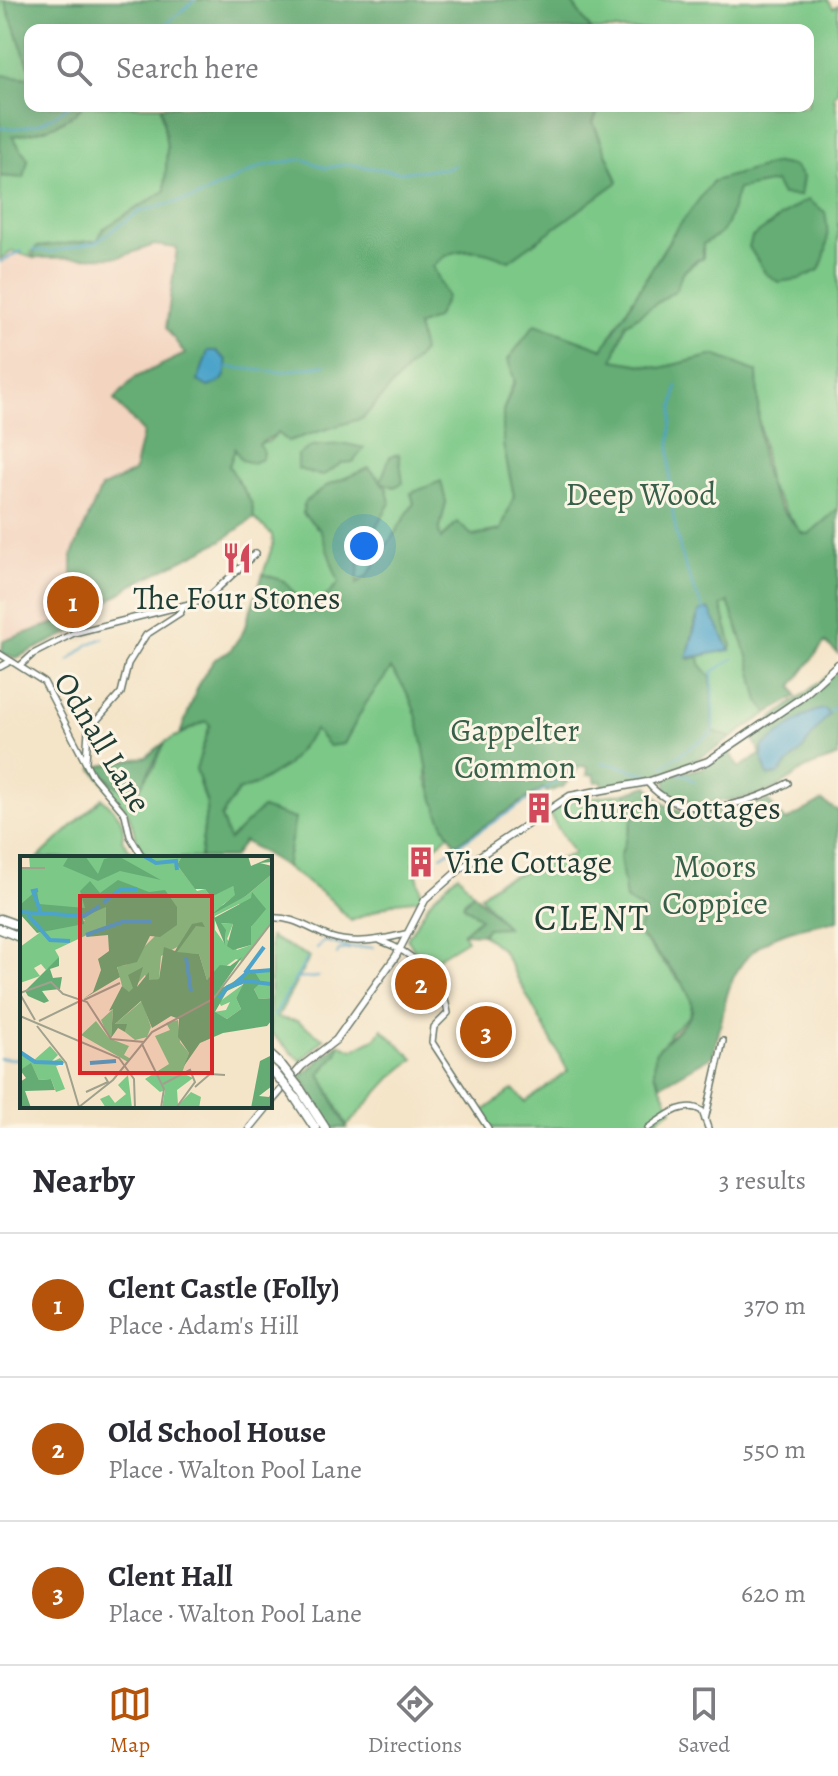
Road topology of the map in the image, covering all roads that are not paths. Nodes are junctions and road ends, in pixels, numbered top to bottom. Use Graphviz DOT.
graph roads {
  1 [pos="256,553"];
  2 [pos="184,606"];
  3 [pos="165,610"];
  4 [pos="169,620"];
  5 [pos="0,654"];
  6 [pos="11,661"];
  7 [pos="838,664"];
  8 [pos="21,665"];
  9 [pos="0,667"];
  10 [pos="86,762"];
  11 [pos="647,782"];
  12 [pos="788,783"];
  13 [pos="142,856"];
  14 [pos="272,918"];
  15 [pos="0,919"];
  16 [pos="20,926"];
  17 [pos="0,929"];
  18 [pos="405,934"];
  19 [pos="20,937"];
  20 [pos="381,941"];
  21 [pos="399,949"];
  22 [pos="723,1041"];
  23 [pos="275,1069"];
  24 [pos="297,1093"];
  25 [pos="272,1101"];
  26 [pos="267,1108"];
  27 [pos="705,1120"];
  28 [pos="250,1128"];
  29 [pos="315,1128"];
  30 [pos="325,1128"];
  31 [pos="488,1128"];
  32 [pos="648,1128"];
  33 [pos="708,1128"];
  1 -- 2 [label="street"];
  2 -- 3 [label="street"];
  2 -- 4 [label="street"];
  3 -- 4 [label="street"];
  3 -- 8 [label="street"];
  4 -- 10 [label="street"];
  5 -- 6 [label="street, Odnall Lane"];
  6 -- 8 [label="street, Odnall Lane"];
  6 -- 9 [label="street"];
  7 -- 11 [label="street"];
  8 -- 10 [label="street, Odnall Lane"];
  10 -- 13 [label="street, Odnall Lane"];
  11 -- 12 [label="street"];
  11 -- 18 [label="street"];
  14 -- 20 [label="street"];
  15 -- 16 [label="highway"];
  17 -- 19 [label="highway"];
  18 -- 20 [label="street"];
  18 -- 21 [label="street"];
  20 -- 21 [label="street"];
  21 -- 25 [label="street"];
  21 -- 31 [label="street"];
  22 -- 27 [label="street"];
  23 -- 24 [label="highway, bridge"];
  24 -- 29 [label="highway"];
  24 -- 30 [label="highway"];
  26 -- 28 [label="street"];
  27 -- 32 [label="street"];
  27 -- 33 [label="street"];
}
